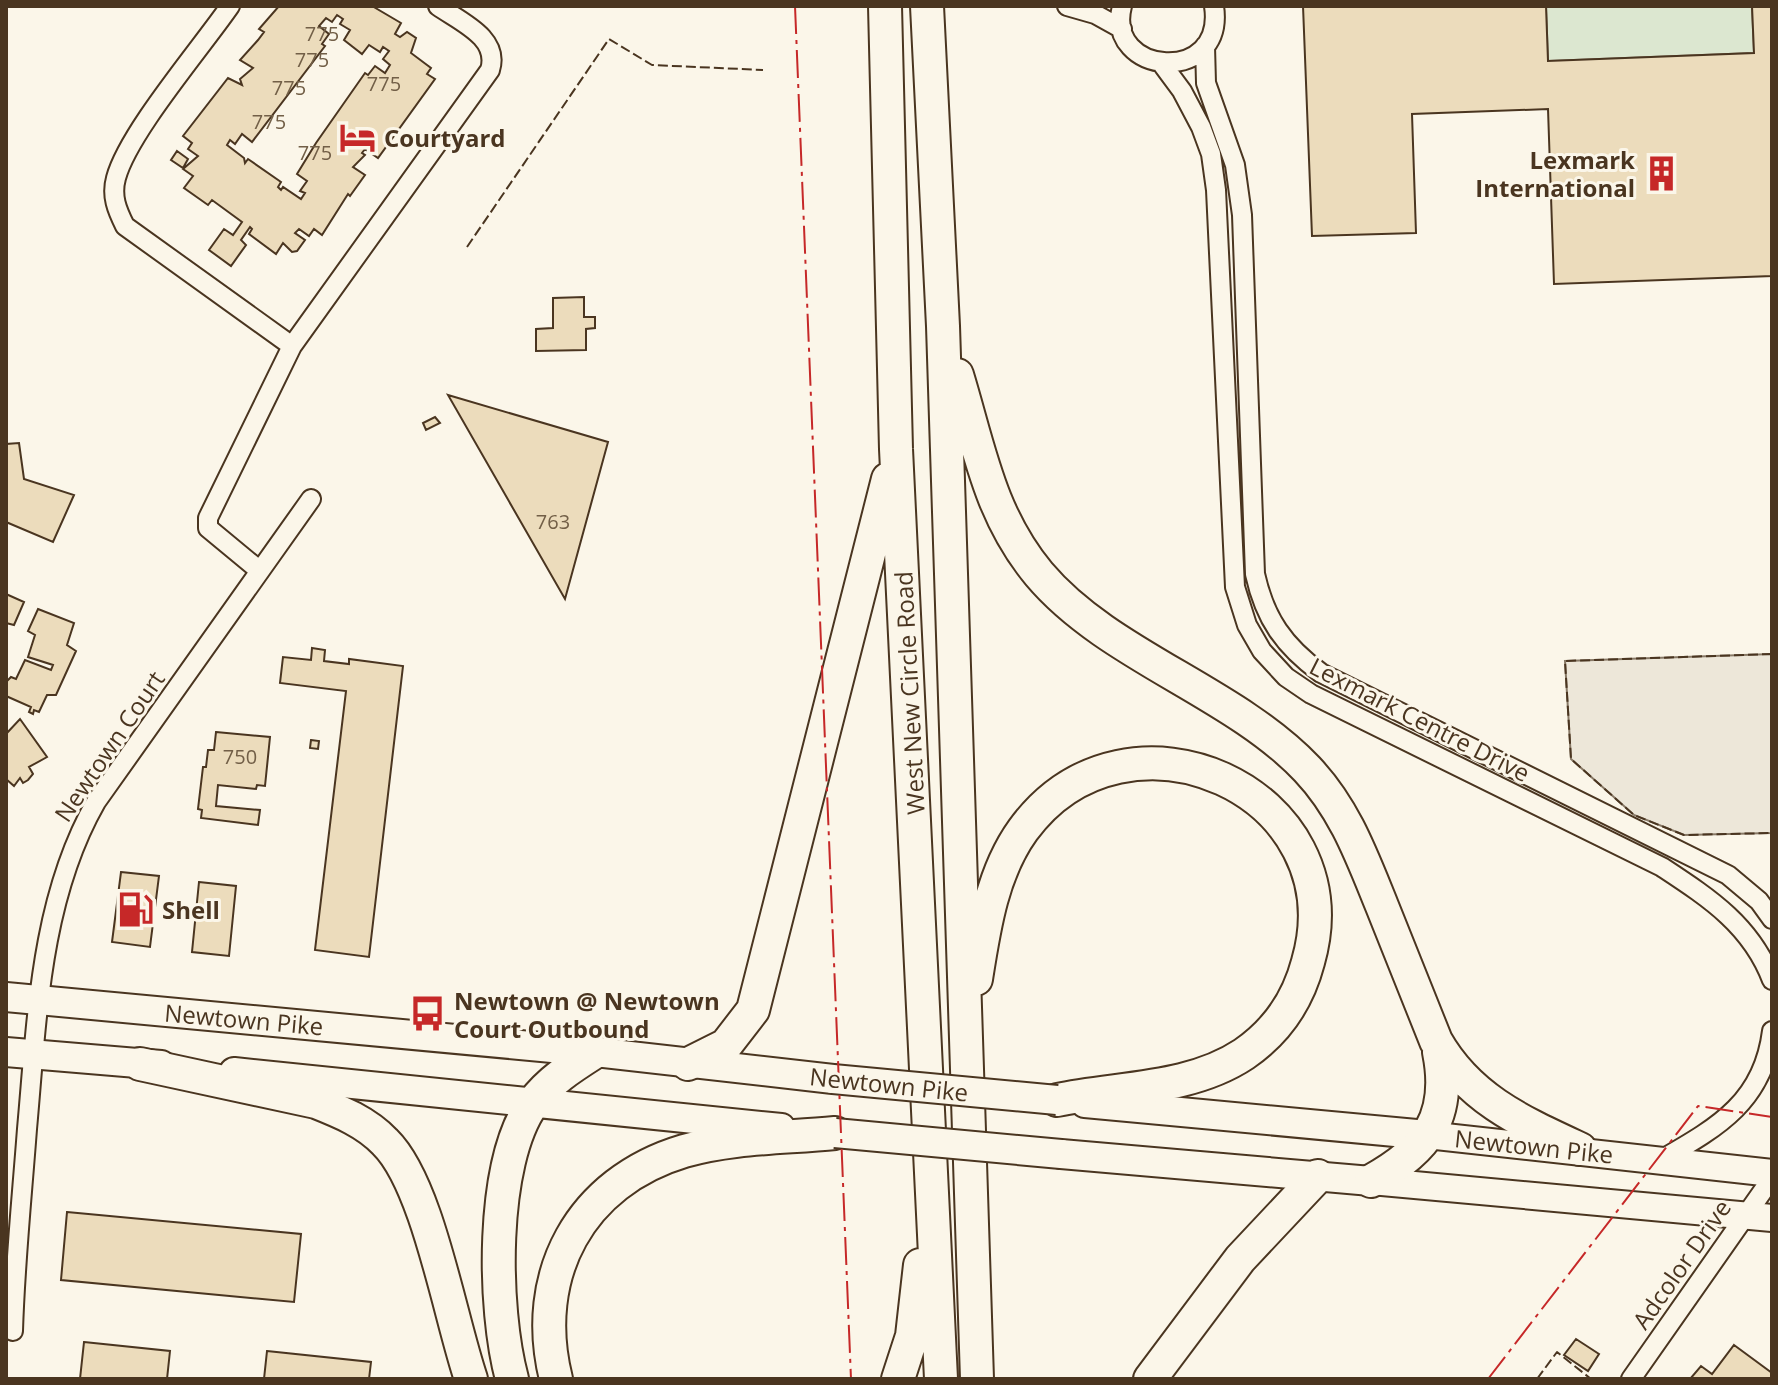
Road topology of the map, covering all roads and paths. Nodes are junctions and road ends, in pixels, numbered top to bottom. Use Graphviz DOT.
graph roads {
  1 [pos="230,6"];
  2 [pos="438,6"];
  3 [pos="885,6"];
  4 [pos="927,6"];
  5 [pos="1067,6"];
  6 [pos="1122,6"];
  7 [pos="1214,6"];
  8 [pos="1122,29"];
  9 [pos="1205,46"];
  10 [pos="1162,64"];
  11 [pos="943,326"];
  12 [pos="292,346"];
  13 [pos="896,449"];
  14 [pos="311,499"];
  15 [pos="260,571"];
  16 [pos="1772,919"];
  17 [pos="1772,980"];
  18 [pos="6,997"];
  19 [pos="41,1000"];
  20 [pos="1772,1031"];
  21 [pos="1436,1041"];
  22 [pos="595,1052"];
  23 [pos="964,1053"];
  24 [pos="20,1054"];
  25 [pos="140,1064"];
  26 [pos="688,1064"];
  27 [pos="1057,1100"];
  28 [pos="533,1103"];
  29 [pos="835,1133"];
  30 [pos="1427,1135"];
  31 [pos="1580,1149"];
  32 [pos="931,1158"];
  33 [pos="1658,1162"];
  34 [pos="1318,1176"];
  35 [pos="1772,1176"];
  36 [pos="1371,1181"];
  37 [pos="1744,1215"];
  38 [pos="1772,1218"];
  39 [pos="13,1331"];
  40 [pos="471,1379"];
  41 [pos="512,1379"];
  42 [pos="556,1379"];
  43 [pos="898,1379"];
  44 [pos="941,1379"];
  45 [pos="977,1379"];
  46 [pos="1150,1379"];
  47 [pos="1631,1379"];
  1 -- 12 [label="street"];
  2 -- 12 [label="street"];
  3 -- 13 [label="highway, West New Circle Road"];
  4 -- 11 [label="highway, West New Circle Road"];
  5 -- 8 [label="street"];
  6 -- 8 [label="street"];
  7 -- 9 [label="street, Lexmark Centre Drive"];
  8 -- 10 [label="street"];
  9 -- 10 [label="street"];
  9 -- 16 [label="street, Lexmark Centre Drive"];
  10 -- 17 [label="street, Lexmark Centre Drive"];
  11 -- 21 [label="highway"];
  11 -- 23 [label="highway, West New Circle Road"];
  12 -- 15 [label="street"];
  13 -- 26 [label="highway"];
  13 -- 32 [label="highway, West New Circle Road"];
  14 -- 15 [label="street, Newtown Court"];
  15 -- 19 [label="street, Newtown Court"];
  18 -- 19 [label="highway, Newtown Pike"];
  19 -- 22 [label="highway, Newtown Pike"];
  19 -- 24 [label="street, Newtown Court"];
  20 -- 33 [label="street"];
  21 -- 30 [label="highway"];
  21 -- 31 [label="highway"];
  22 -- 26 [label="highway, Newtown Pike"];
  22 -- 28 [label="highway"];
  23 -- 27 [label="highway"];
  23 -- 45 [label="highway, West New Circle Road"];
  24 -- 25 [label="highway, Newtown Pike"];
  24 -- 39 [label="street, Newtown Court"];
  25 -- 28 [label="highway, Newtown Pike"];
  25 -- 40 [label="highway"];
  26 -- 27 [label="highway, Newtown Pike, bridge"];
  27 -- 30 [label="highway, Newtown Pike"];
  28 -- 29 [label="highway, Newtown Pike"];
  28 -- 41 [label="highway"];
  29 -- 34 [label="highway, Newtown Pike, bridge"];
  29 -- 42 [label="highway"];
  30 -- 31 [label="main road, Newtown Pike"];
  30 -- 36 [label="highway"];
  31 -- 33 [label="main road, Newtown Pike"];
  32 -- 43 [label="highway"];
  32 -- 44 [label="highway, West New Circle Road"];
  33 -- 35 [label="main road, Newtown Pike"];
  34 -- 36 [label="highway, Newtown Pike"];
  34 -- 46 [label="highway"];
  35 -- 37 [label="street, Adcolor Drive"];
  36 -- 37 [label="main road, Newtown Pike"];
  37 -- 38 [label="main road, Newtown Pike"];
  37 -- 47 [label="street, Adcolor Drive"];
}
